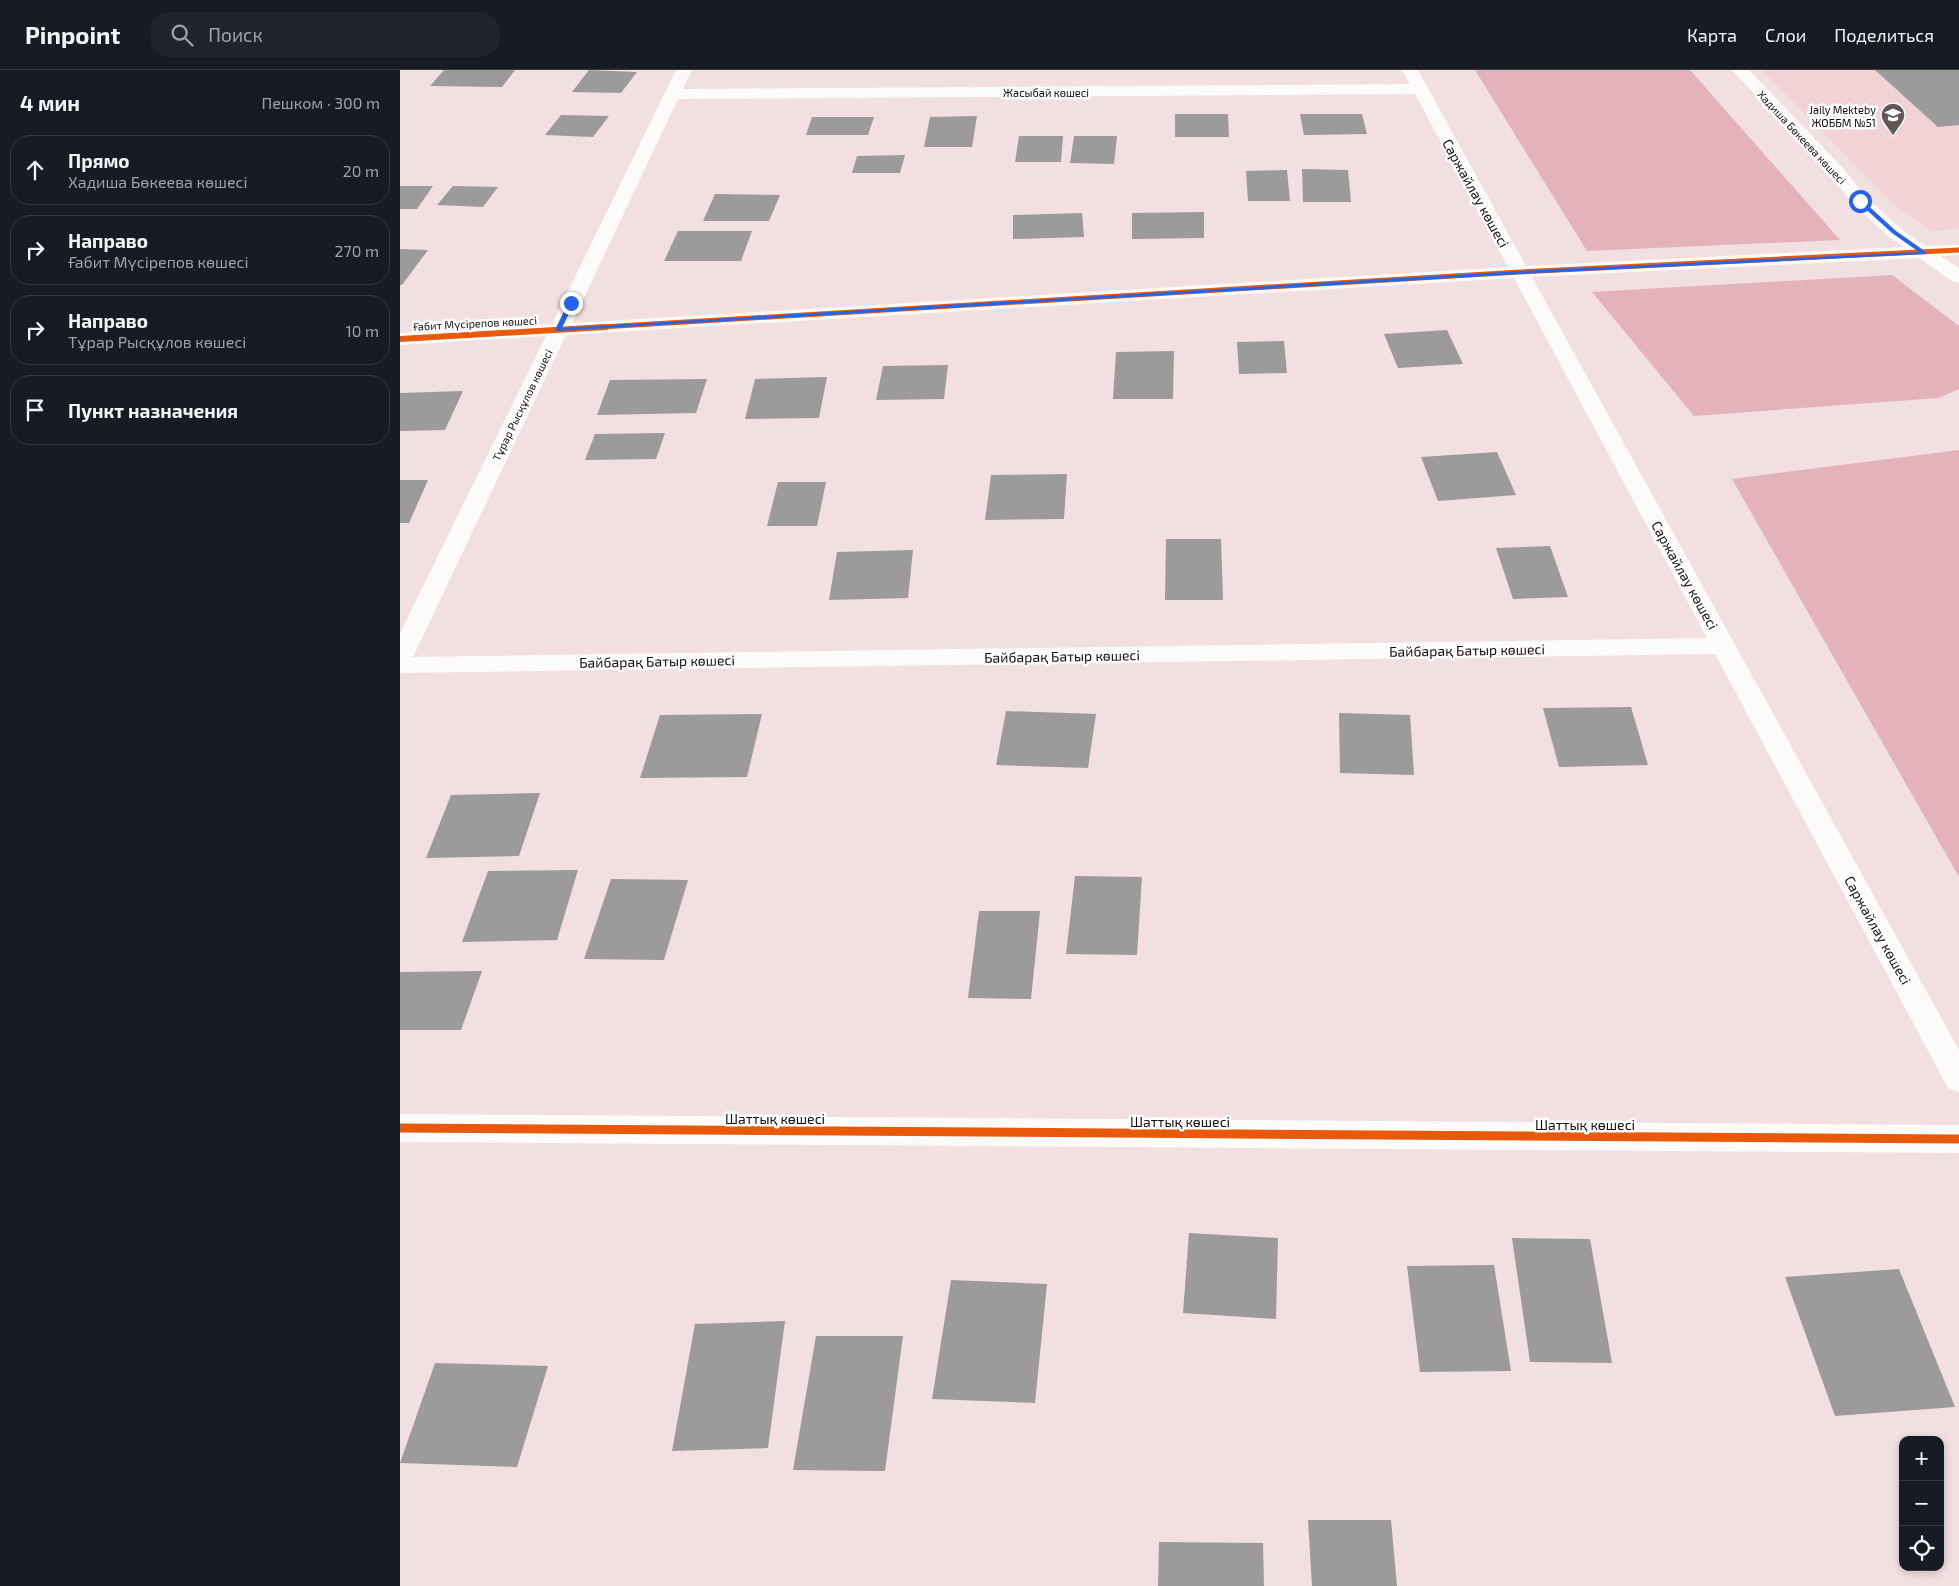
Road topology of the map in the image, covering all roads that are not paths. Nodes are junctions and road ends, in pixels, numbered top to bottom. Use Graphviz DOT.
graph roads {
  1 [pos="684,70"];
  2 [pos="1740,70"];
  3 [pos="1415,80"];
  4 [pos="672,94"];
  5 [pos="1959,250"];
  6 [pos="1924,253"];
  7 [pos="1520,272"];
  8 [pos="1959,277"];
  9 [pos="558,330"];
  10 [pos="400,339"];
  11 [pos="1724,646"];
  12 [pos="400,658"];
  13 [pos="400,665"];
  14 [pos="1959,1080"];
  15 [pos="400,1128"];
  16 [pos="1959,1139"];
  1 -- 4 [label="street, Тұрар Рысқұлов көшесі"];
  2 -- 6 [label="street, Хадиша Бөкеева көшесі"];
  3 -- 4 [label="street, Жасыбай көшесі"];
  3 -- 7 [label="street, Саржайлау көшесі"];
  4 -- 9 [label="street, Тұрар Рысқұлов көшесі"];
  5 -- 6 [label="street, Ғабит Мүсірепов көшесі"];
  6 -- 7 [label="street, Ғабит Мүсірепов көшесі"];
  6 -- 8 [label="street, Хадиша Бөкеева көшесі"];
  7 -- 9 [label="street, Ғабит Мүсірепов көшесі"];
  7 -- 11 [label="street, Саржайлау көшесі"];
  9 -- 10 [label="street, Ғабит Мүсірепов көшесі"];
  9 -- 12 [label="street, Тұрар Рысқұлов көшесі"];
  11 -- 13 [label="street, Байбарақ Батыр көшесі"];
  11 -- 14 [label="street, Саржайлау көшесі"];
  15 -- 16 [label="street, Шаттық көшесі"];
}
